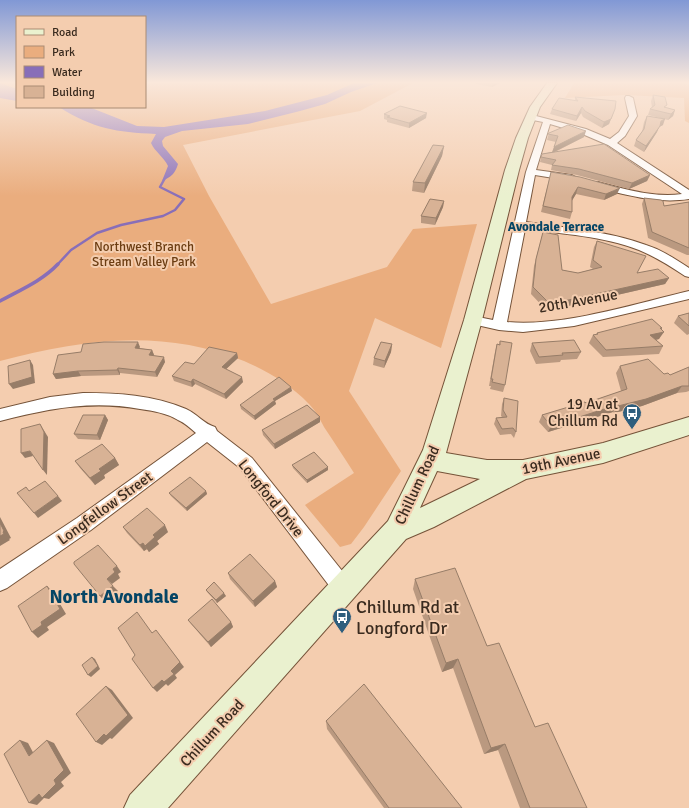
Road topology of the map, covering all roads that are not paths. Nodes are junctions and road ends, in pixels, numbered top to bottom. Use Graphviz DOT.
graph roads {
  1 [pos="530,121"];
  2 [pos="547,121"];
  3 [pos="632,121"];
  4 [pos="610,143"];
  5 [pos="531,172"];
  6 [pos="689,195"];
  7 [pos="520,225"];
  8 [pos="689,274"];
  9 [pos="689,295"];
  10 [pos="473,320"];
  11 [pos="499,326"];
  12 [pos="0,415"];
  13 [pos="689,426"];
  14 [pos="209,432"];
  15 [pos="431,460"];
  16 [pos="523,470"];
  17 [pos="396,530"];
  18 [pos="0,581"];
  19 [pos="344,589"];
  20 [pos="143,808"];
  1 -- 10 [label="main road, Chillum Road"];
  2 -- 4 [label="street"];
  2 -- 5 [label="street"];
  3 -- 4 [label="street"];
  4 -- 6 [label="street"];
  5 -- 6 [label="street"];
  5 -- 7 [label="street"];
  7 -- 8 [label="street"];
  7 -- 11 [label="street"];
  9 -- 11 [label="street, 20th Avenue"];
  10 -- 11 [label="street, 20th Avenue"];
  10 -- 15 [label="main road, Chillum Road"];
  12 -- 14 [label="street, Longford Drive"];
  13 -- 16 [label="main road, 19th Avenue"];
  14 -- 18 [label="street, Longfellow Street"];
  14 -- 19 [label="street, Longford Drive"];
  15 -- 16 [label="main road, 19th Avenue"];
  15 -- 17 [label="main road, Chillum Road"];
  16 -- 17 [label="main road"];
  17 -- 19 [label="main road, Chillum Road"];
  19 -- 20 [label="main road, Chillum Road"];
}
